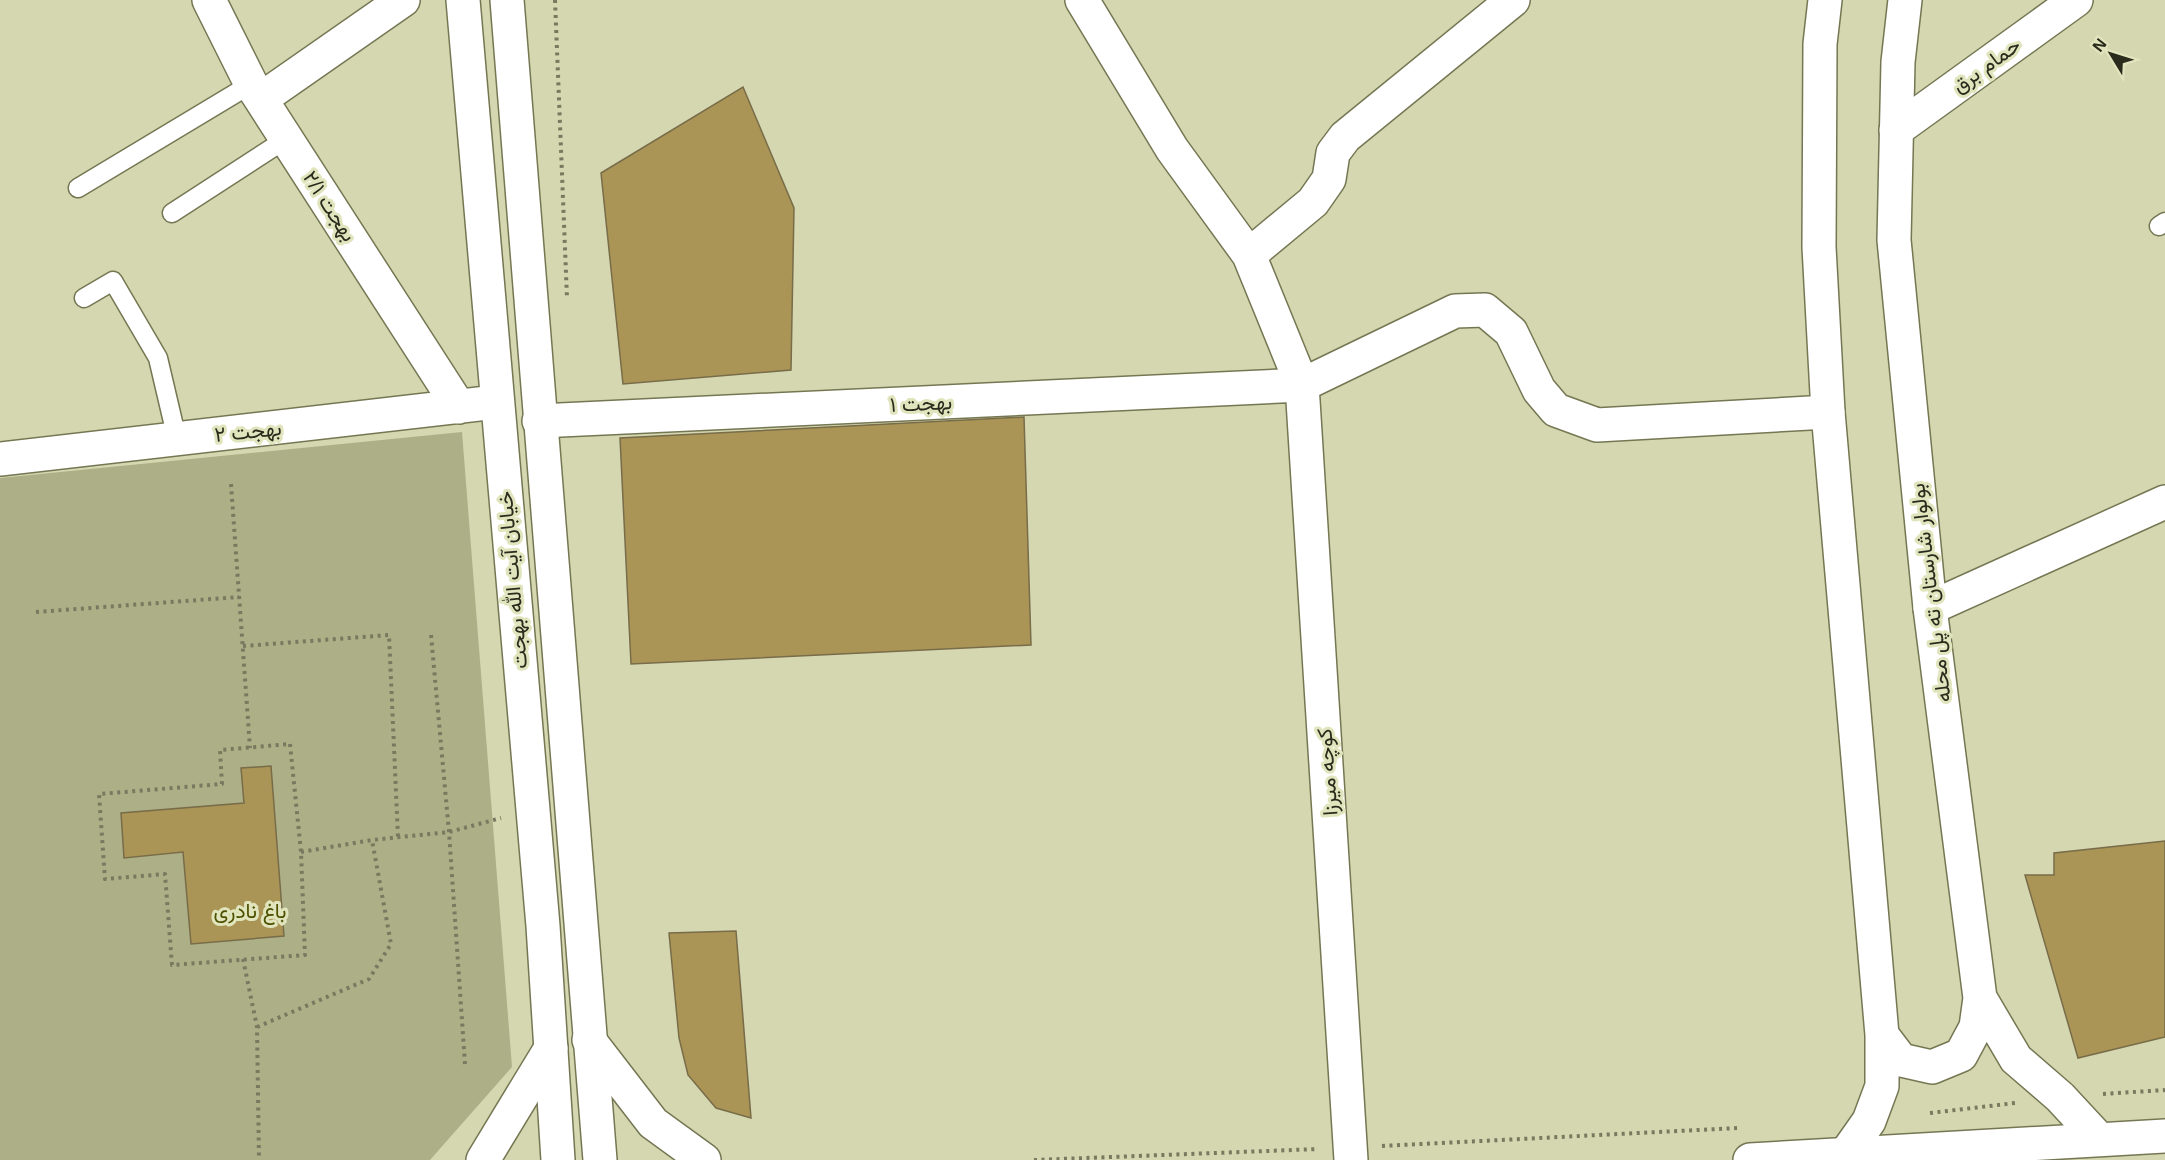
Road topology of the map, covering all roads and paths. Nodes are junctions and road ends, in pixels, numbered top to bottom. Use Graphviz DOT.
graph roads {
  1 [pos="209,0"];
  2 [pos="403,0"];
  3 [pos="463,0"];
  4 [pos="507,0"];
  5 [pos="555,0"];
  6 [pos="1082,0"];
  7 [pos="1513,0"];
  8 [pos="1825,0"];
  9 [pos="1905,0"];
  10 [pos="2076,0"];
  11 [pos="256,92"];
  12 [pos="1896,130"];
  13 [pos="286,139"];
  14 [pos="78,188"];
  15 [pos="172,213"];
  16 [pos="1249,255"];
  17 [pos="84,298"];
  18 [pos="567,299"];
  19 [pos="1302,385"];
  20 [pos="496,402"];
  21 [pos="459,406"];
  22 [pos="1828,412"];
  23 [pos="539,421"];
  24 [pos="177,439"];
  25 [pos="0,459"];
  26 [pos="231,484"];
  27 [pos="2165,502"];
  28 [pos="239,597"];
  29 [pos="1930,608"];
  30 [pos="36,612"];
  31 [pos="431,635"];
  32 [pos="243,646"];
  33 [pos="250,748"];
  34 [pos="533,816"];
  35 [pos="449,832"];
  36 [pos="398,837"];
  37 [pos="372,840"];
  38 [pos="301,852"];
  39 [pos="243,959"];
  40 [pos="1980,998"];
  41 [pos="257,1027"];
  42 [pos="1882,1035"];
  43 [pos="589,1040"];
  44 [pos="551,1048"];
  45 [pos="465,1065"];
  46 [pos="2165,1090"];
  47 [pos="2060,1097"];
  48 [pos="1925,1114"];
  49 [pos="1740,1127"];
  50 [pos="2165,1136"];
  51 [pos="2099,1139"];
  52 [pos="1350,1154"];
  53 [pos="1845,1155"];
  54 [pos="258,1160"];
  55 [pos="483,1160"];
  56 [pos="558,1160"];
  57 [pos="600,1160"];
  58 [pos="704,1160"];
  59 [pos="1034,1160"];
  60 [pos="1750,1160"];
  1 -- 11 [label="street, بهجت ۲/۱"];
  2 -- 11 [label="street"];
  3 -- 20 [label="street, خیابان آیت الله بهجت"];
  4 -- 23 [label="street, خیابان آیت الله بهجت"];
  5 -- 18 [label="path"];
  6 -- 16 [label="street, کوچه میرزا"];
  7 -- 16 [label="street"];
  8 -- 22 [label="street"];
  9 -- 12 [label="street, بولوار شارستان ته پل محله"];
  10 -- 12 [label="street, حمام برق"];
  11 -- 13 [label="street, بهجت ۲/۱"];
  11 -- 14 [label="lane"];
  12 -- 29 [label="street, بولوار شارستان ته پل محله"];
  13 -- 15 [label="lane"];
  13 -- 21 [label="street, بهجت ۲/۱"];
  16 -- 19 [label="street, کوچه میرزا"];
  17 -- 24 [label="lane"];
  19 -- 22 [label="street"];
  19 -- 23 [label="street, بهجت ۱"];
  19 -- 52 [label="street, کوچه میرزا"];
  20 -- 21 [label="street, بهجت ۲"];
  20 -- 34 [label="street, خیابان آیت الله بهجت"];
  21 -- 24 [label="street, بهجت ۲"];
  22 -- 42 [label="street"];
  23 -- 43 [label="street, خیابان آیت الله بهجت"];
  24 -- 25 [label="street, بهجت ۲"];
  26 -- 28 [label="path"];
  27 -- 29 [label="street"];
  28 -- 30 [label="path"];
  28 -- 32 [label="path"];
  29 -- 40 [label="street, بولوار شارستان ته پل محله"];
  31 -- 35 [label="path"];
  32 -- 33 [label="path"];
  32 -- 36 [label="path"];
  33 -- 38 [label="path"];
  33 -- 39 [label="path"];
  34 -- 35 [label="path"];
  34 -- 44 [label="street, خیابان آیت الله بهجت"];
  35 -- 36 [label="path"];
  35 -- 45 [label="path"];
  36 -- 37 [label="path"];
  37 -- 38 [label="path"];
  37 -- 41 [label="path"];
  38 -- 39 [label="path"];
  39 -- 41 [label="path"];
  40 -- 42 [label="street"];
  40 -- 47 [label="street, بولوار شارستان ته پل محله"];
  41 -- 54 [label="path"];
  42 -- 53 [label="street"];
  43 -- 57 [label="street, خیابان آیت الله بهجت"];
  43 -- 58 [label="street"];
  44 -- 55 [label="street"];
  44 -- 56 [label="street, خیابان آیت الله بهجت"];
  46 -- 47 [label="path"];
  47 -- 48 [label="path"];
  47 -- 51 [label="street, بولوار شارستان ته پل محله"];
  49 -- 52 [label="path"];
  50 -- 51 [label="street"];
  51 -- 53 [label="street"];
  52 -- 59 [label="path"];
  53 -- 60 [label="street"];
}
